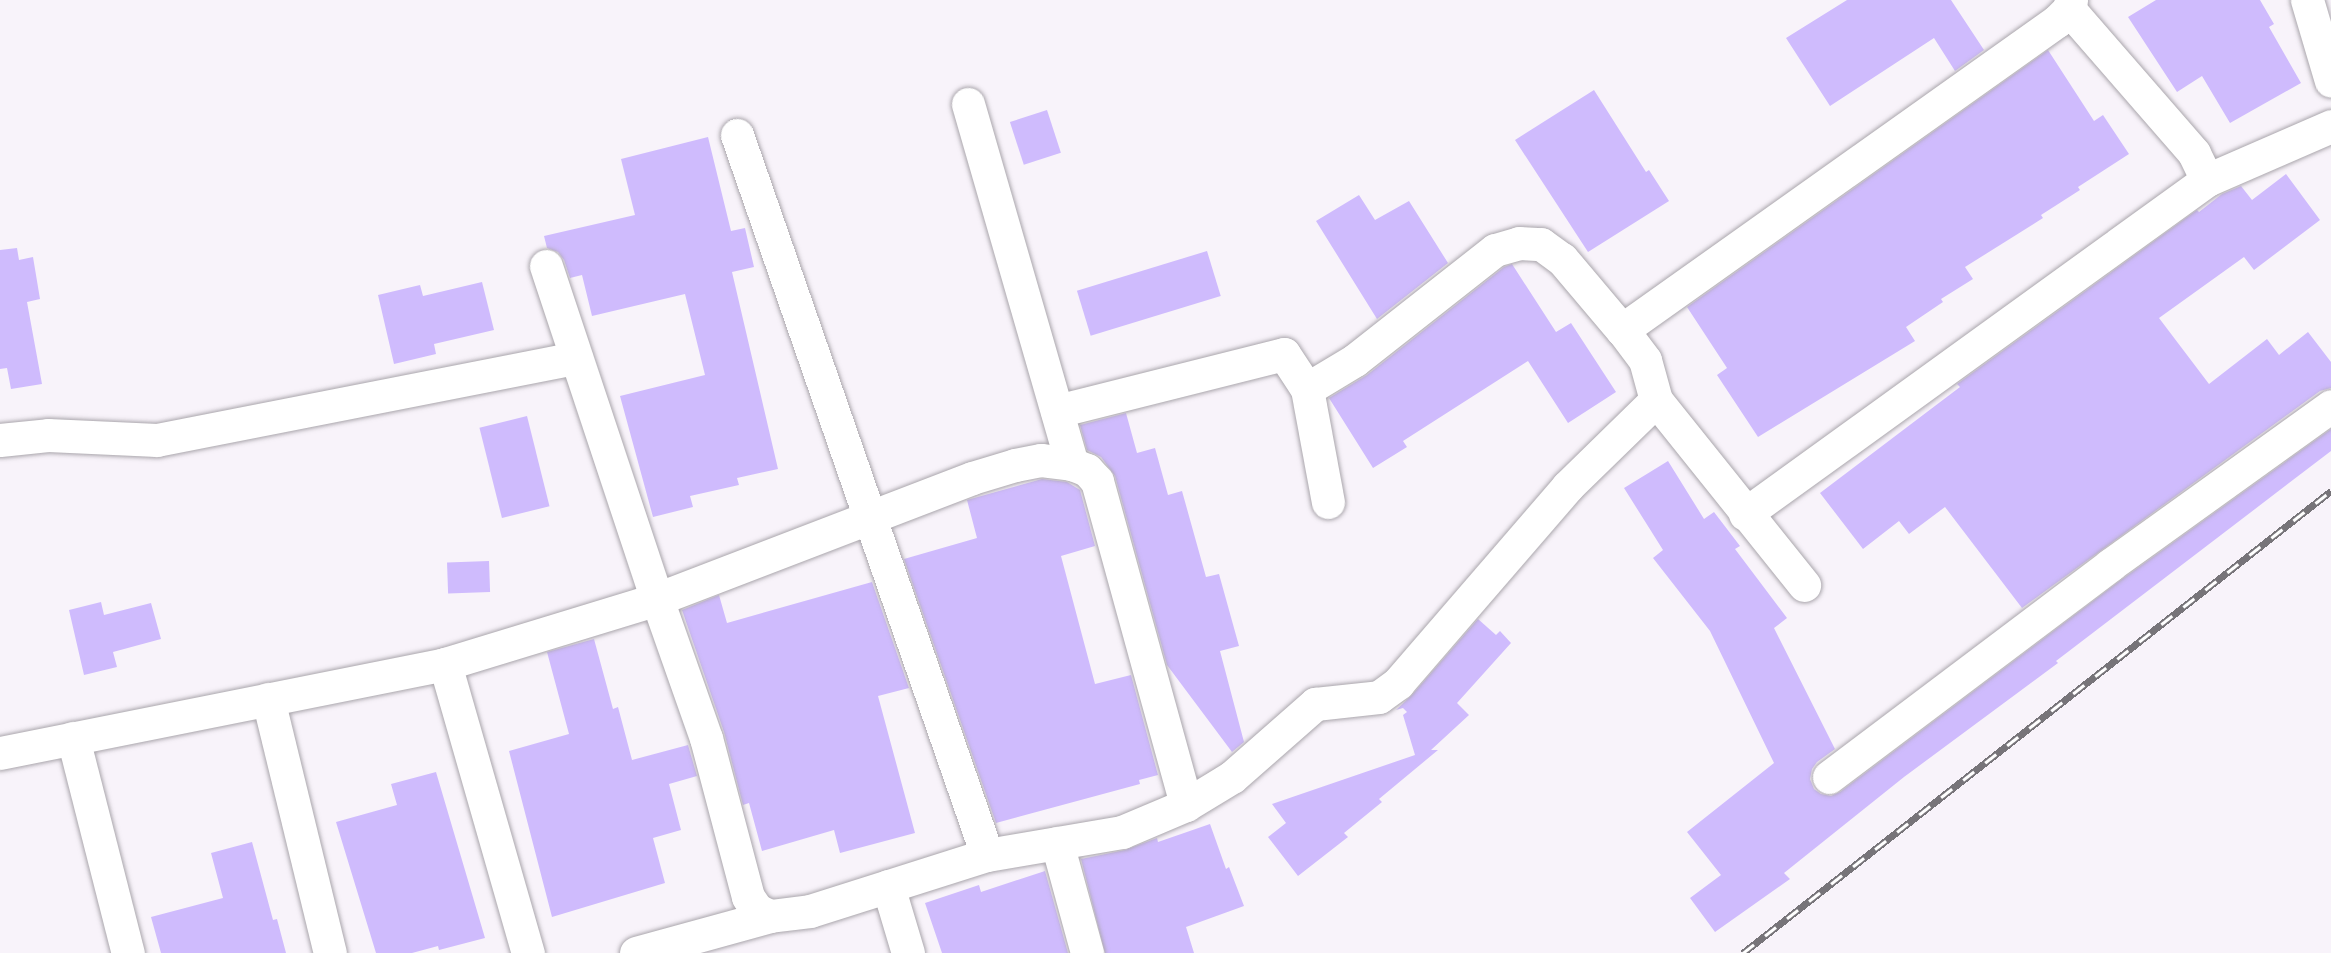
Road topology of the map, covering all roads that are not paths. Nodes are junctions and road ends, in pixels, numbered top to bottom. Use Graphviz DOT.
graph roads {
  1 [pos="2307,0"];
  2 [pos="2070,5"];
  3 [pos="2331,81"];
  4 [pos="968,104"];
  5 [pos="2331,126"];
  6 [pos="736,135"];
  7 [pos="2207,180"];
  8 [pos="546,266"];
  9 [pos="1622,330"];
  10 [pos="576,358"];
  11 [pos="1308,390"];
  12 [pos="1656,400"];
  13 [pos="2331,406"];
  14 [pos="1057,411"];
  15 [pos="0,440"];
  16 [pos="1072,464"];
  17 [pos="1328,502"];
  18 [pos="1745,514"];
  19 [pos="871,517"];
  20 [pos="1804,585"];
  21 [pos="657,599"];
  22 [pos="445,664"];
  23 [pos="268,699"];
  24 [pos="73,738"];
  25 [pos="0,753"];
  26 [pos="1828,777"];
  27 [pos="1186,805"];
  28 [pos="1057,843"];
  29 [pos="987,855"];
  30 [pos="888,886"];
  31 [pos="770,916"];
  32 [pos="707,944"];
  33 [pos="128,953"];
  34 [pos="330,953"];
  35 [pos="528,953"];
  36 [pos="636,953"];
  37 [pos="908,953"];
  38 [pos="1087,953"];
  1 -- 3 [label="street"];
  2 -- 7 [label="street"];
  2 -- 9 [label="street"];
  4 -- 14 [label="street"];
  5 -- 7 [label="street"];
  6 -- 19 [label="street"];
  7 -- 18 [label="street"];
  8 -- 10 [label="street"];
  9 -- 11 [label="street"];
  9 -- 12 [label="street"];
  10 -- 15 [label="street"];
  10 -- 21 [label="street"];
  11 -- 14 [label="street"];
  11 -- 17 [label="street"];
  12 -- 18 [label="street"];
  12 -- 27 [label="street"];
  13 -- 26 [label="street"];
  14 -- 16 [label="street"];
  16 -- 19 [label="street"];
  16 -- 27 [label="street"];
  18 -- 20 [label="street"];
  19 -- 21 [label="street"];
  19 -- 29 [label="street"];
  21 -- 22 [label="street"];
  21 -- 31 [label="street"];
  22 -- 23 [label="street"];
  22 -- 35 [label="street"];
  23 -- 24 [label="street"];
  23 -- 34 [label="street"];
  24 -- 25 [label="street"];
  24 -- 33 [label="street"];
  27 -- 28 [label="street"];
  28 -- 29 [label="street"];
  28 -- 38 [label="street"];
  29 -- 30 [label="street"];
  30 -- 31 [label="street"];
  30 -- 37 [label="street"];
  31 -- 32 [label="street"];
  32 -- 36 [label="street"];
}
